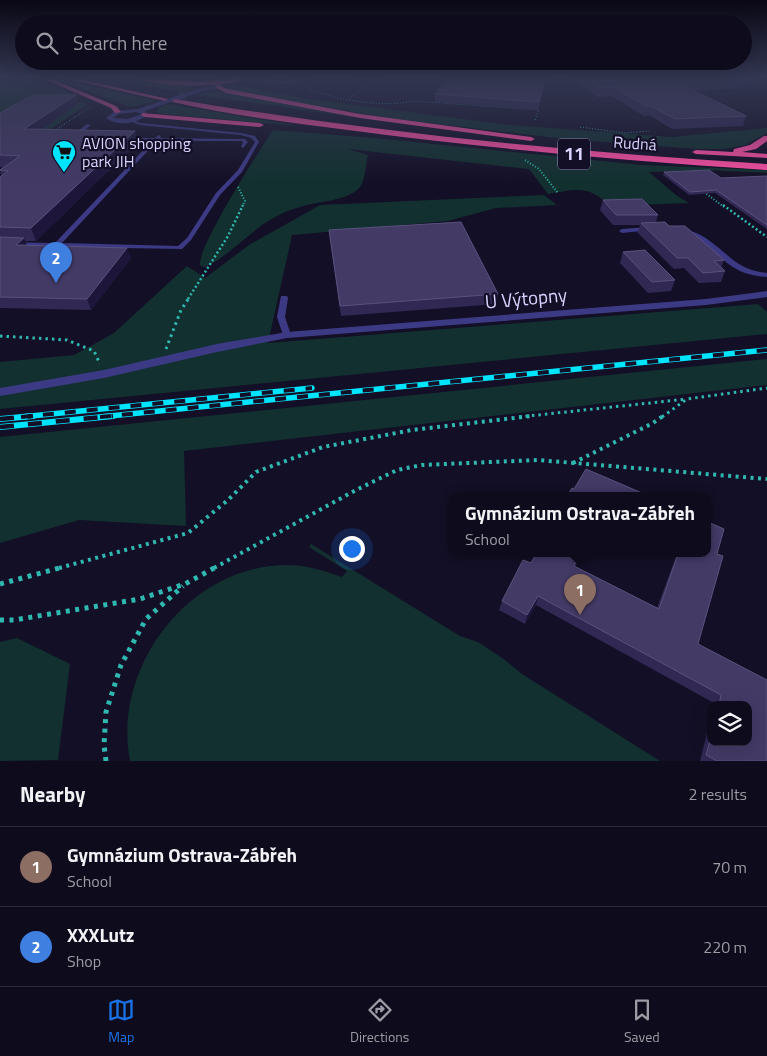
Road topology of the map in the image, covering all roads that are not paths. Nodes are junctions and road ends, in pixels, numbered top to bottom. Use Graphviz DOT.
graph roads {
  1 [pos="114,114"];
  2 [pos="140,114"];
  3 [pos="165,114"];
  4 [pos="269,114"];
  5 [pos="280,114"];
  6 [pos="305,114"];
  7 [pos="347,114"];
  8 [pos="130,120"];
  9 [pos="89,125"];
  10 [pos="270,126"];
  11 [pos="279,126"];
  12 [pos="167,127"];
  13 [pos="381,133"];
  14 [pos="80,138"];
  15 [pos="124,138"];
  16 [pos="767,138"];
  17 [pos="156,139"];
  18 [pos="243,147"];
  19 [pos="767,156"];
  20 [pos="767,161"];
  21 [pos="767,167"];
  22 [pos="660,228"];
  23 [pos="678,229"];
  24 [pos="622,231"];
  25 [pos="0,244"];
  26 [pos="56,246"];
  27 [pos="767,275"];
  28 [pos="767,294"];
  29 [pos="284,298"];
  30 [pos="287,335"];
  31 [pos="0,392"];
  1 -- 8 [label="street"];
  2 -- 8 [label="street"];
  3 -- 10 [label="highway"];
  4 -- 13 [label="highway, Rudná / 11"];
  5 -- 20 [label="highway, Rudná / 11"];
  6 -- 7 [label="highway"];
  8 -- 12 [label="lane"];
  9 -- 14 [label="lane"];
  11 -- 13 [label="highway"];
  12 -- 17 [label="lane"];
  12 -- 26 [label="lane"];
  13 -- 21 [label="highway, Rudná / 11"];
  15 -- 17 [label="lane"];
  16 -- 19 [label="highway"];
  17 -- 18 [label="lane"];
  17 -- 26 [label="lane"];
  22 -- 24 [label="lane"];
  23 -- 27 [label="lane"];
  25 -- 26 [label="lane"];
  28 -- 30 [label="street, U Výtopny"];
  29 -- 30 [label="lane"];
  30 -- 31 [label="street, U Výtopny"];
}
